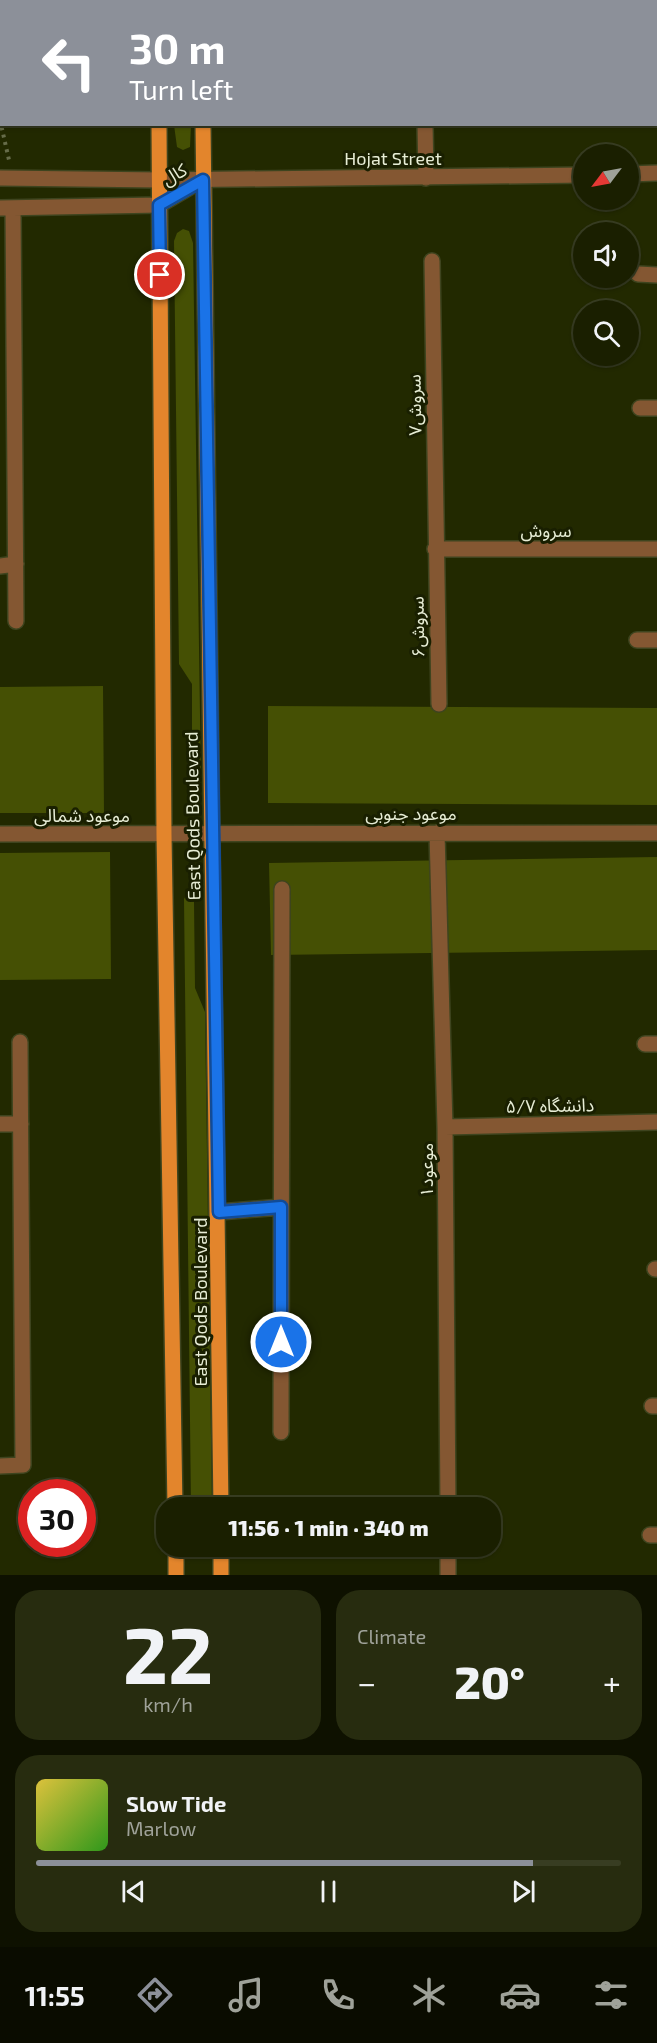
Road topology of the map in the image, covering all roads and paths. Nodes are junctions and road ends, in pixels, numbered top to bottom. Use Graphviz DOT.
graph roads {
  1 [pos="1,126"];
  2 [pos="159,126"];
  3 [pos="203,126"];
  4 [pos="425,126"];
  5 [pos="657,173"];
  6 [pos="639,174"];
  7 [pos="573,175"];
  8 [pos="6,178"];
  9 [pos="426,178"];
  10 [pos="159,180"];
  11 [pos="203,180"];
  12 [pos="159,205"];
  13 [pos="7,208"];
  14 [pos="432,261"];
  15 [pos="639,274"];
  16 [pos="657,275"];
  17 [pos="640,408"];
  18 [pos="657,408"];
  19 [pos="435,549"];
  20 [pos="657,549"];
  21 [pos="16,564"];
  22 [pos="0,566"];
  23 [pos="16,621"];
  24 [pos="637,640"];
  25 [pos="657,640"];
  26 [pos="438,704"];
  27 [pos="212,833"];
  28 [pos="437,833"];
  29 [pos="657,833"];
  30 [pos="0,834"];
  31 [pos="164,834"];
  32 [pos="282,890"];
  33 [pos="20,1042"];
  34 [pos="657,1122"];
  35 [pos="0,1124"];
  36 [pos="21,1124"];
  37 [pos="445,1127"];
  38 [pos="281,1207"];
  39 [pos="219,1212"];
  40 [pos="281,1432"];
  41 [pos="0,1466"];
  42 [pos="175,1497"];
  43 [pos="221,1497"];
  44 [pos="448,1497"];
  45 [pos="176,1557"];
  46 [pos="221,1557"];
  47 [pos="448,1557"];
  48 [pos="176,1575"];
  49 [pos="221,1575"];
  50 [pos="448,1575"];
  1 -- 8 [label="path"];
  2 -- 10 [label="main road, East Qods Boulevard"];
  3 -- 11 [label="main road, East Qods Boulevard"];
  4 -- 9 [label="street"];
  5 -- 6 [label="street"];
  7 -- 9 [label="street, Hojat Street"];
  8 -- 10 [label="street, کال"];
  9 -- 11 [label="street, Hojat Street"];
  10 -- 11 [label="street, کال"];
  10 -- 12 [label="main road, East Qods Boulevard"];
  11 -- 12 [label="street, کال"];
  11 -- 27 [label="main road, East Qods Boulevard"];
  12 -- 13 [label="street, کال"];
  12 -- 31 [label="main road, East Qods Boulevard"];
  13 -- 21 [label="street"];
  14 -- 19 [label="street, سروش۷"];
  15 -- 16 [label="street"];
  17 -- 18 [label="street"];
  19 -- 20 [label="street, سروش"];
  19 -- 26 [label="street, سروش۶"];
  21 -- 22 [label="street"];
  21 -- 23 [label="street"];
  24 -- 25 [label="street"];
  27 -- 28 [label="street, موعود جنوبی"];
  27 -- 31 [label="street, موعود جنوبی"];
  27 -- 39 [label="main road, East Qods Boulevard"];
  28 -- 29 [label="street, موعود جنوبی"];
  28 -- 37 [label="street, موعود۱"];
  30 -- 31 [label="street, موعود شمالی"];
  31 -- 42 [label="main road, East Qods Boulevard"];
  32 -- 38 [label="street"];
  33 -- 36 [label="street"];
  34 -- 37 [label="street, دانشگاه ۵/۷"];
  35 -- 36 [label="street"];
  36 -- 41 [label="street"];
  37 -- 44 [label="street, موعود۱"];
  38 -- 39 [label="street"];
  38 -- 40 [label="street"];
  39 -- 43 [label="main road, East Qods Boulevard"];
  45 -- 48 [label="main road"];
  46 -- 49 [label="main road"];
  47 -- 50 [label="street"];
}
